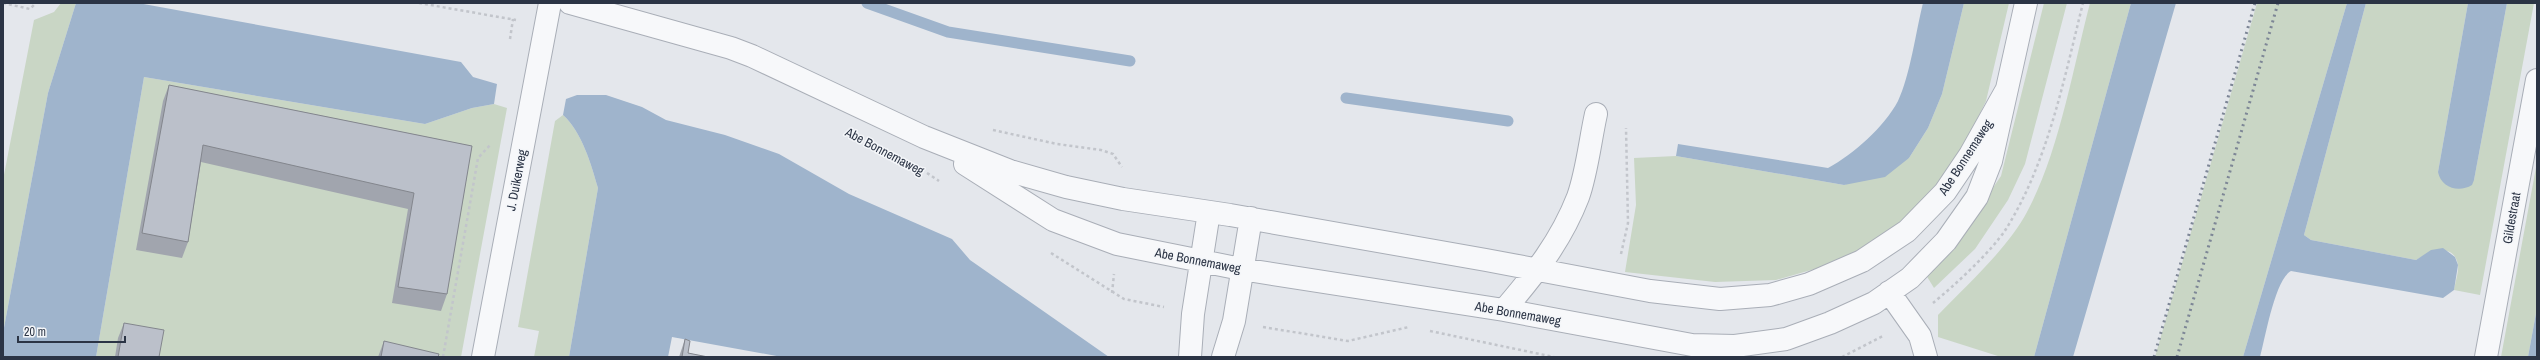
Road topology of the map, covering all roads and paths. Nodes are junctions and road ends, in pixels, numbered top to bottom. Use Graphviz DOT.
graph roads {
  1 [pos="3,3"];
  2 [pos="36,3"];
  3 [pos="419,3"];
  4 [pos="550,3"];
  5 [pos="570,3"];
  6 [pos="2026,3"];
  7 [pos="476,13"];
  8 [pos="513,19"];
  9 [pos="510,42"];
  10 [pos="2537,80"];
  11 [pos="2007,89"];
  12 [pos="1596,114"];
  13 [pos="1626,127"];
  14 [pos="924,137"];
  15 [pos="494,141"];
  16 [pos="921,169"];
  17 [pos="941,182"];
  18 [pos="1209,212"];
  19 [pos="1251,218"];
  20 [pos="1046,250"];
  21 [pos="1201,262"];
  22 [pos="1241,269"];
  23 [pos="1538,269"];
  24 [pos="1614,284"];
  25 [pos="1889,292"];
  26 [pos="1171,309"];
  27 [pos="1504,310"];
  28 [pos="1258,326"];
  29 [pos="1417,328"];
  30 [pos="1424,330"];
  31 [pos="443,357"];
  32 [pos="483,357"];
  33 [pos="1190,357"];
  34 [pos="1223,357"];
  35 [pos="1554,357"];
  36 [pos="1926,357"];
  37 [pos="2486,357"];
  1 -- 2 [label="path"];
  3 -- 7 [label="path"];
  4 -- 32 [label="street, J. Duikerweg"];
  5 -- 14 [label="street, Abe Bonnemaweg"];
  6 -- 11 [label="street, Abe Bonnemaweg"];
  8 -- 9 [label="path"];
  10 -- 37 [label="street, Gildestraat"];
  11 -- 24 [label="street, Abe Bonnemaweg"];
  11 -- 25 [label="street, Abe Bonnemaweg"];
  12 -- 23 [label="street"];
  13 -- 24 [label="path"];
  14 -- 18 [label="street, Abe Bonnemaweg"];
  14 -- 21 [label="street, Abe Bonnemaweg"];
  15 -- 31 [label="path"];
  16 -- 17 [label="path, Abe Bonnemaweg"];
  18 -- 19 [label="street, Abe Bonnemaweg"];
  18 -- 21 [label="street"];
  19 -- 22 [label="street"];
  19 -- 23 [label="street, Abe Bonnemaweg"];
  20 -- 26 [label="path"];
  21 -- 22 [label="street, Abe Bonnemaweg"];
  21 -- 33 [label="street"];
  22 -- 27 [label="street, Abe Bonnemaweg"];
  22 -- 34 [label="street"];
  23 -- 24 [label="street, Abe Bonnemaweg"];
  23 -- 27 [label="street"];
  25 -- 27 [label="street, Abe Bonnemaweg"];
  25 -- 36 [label="street"];
  28 -- 29 [label="path"];
  30 -- 35 [label="path"];
}
